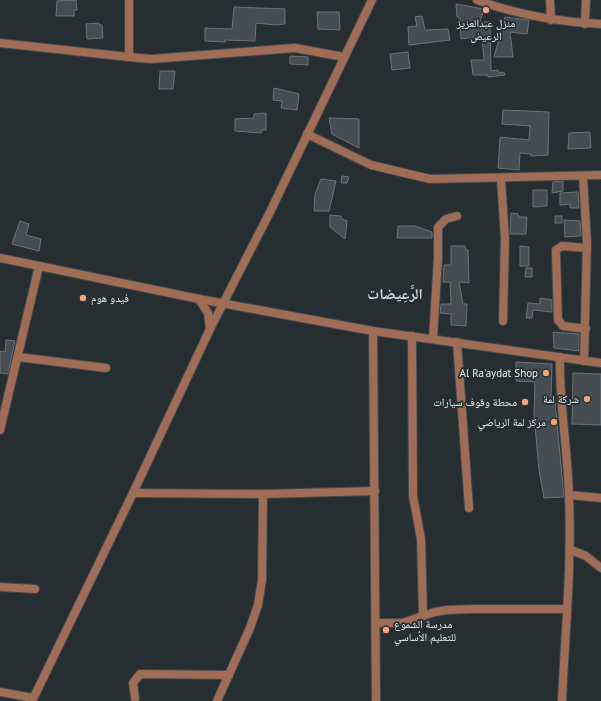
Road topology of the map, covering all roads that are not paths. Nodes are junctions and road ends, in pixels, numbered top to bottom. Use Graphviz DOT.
graph roads {
  1 [pos="129,0"];
  2 [pos="372,0"];
  3 [pos="477,0"];
  4 [pos="550,0"];
  5 [pos="586,0"];
  6 [pos="551,20"];
  7 [pos="585,24"];
  8 [pos="601,24"];
  9 [pos="0,43"];
  10 [pos="344,57"];
  11 [pos="129,58"];
  12 [pos="307,134"];
  13 [pos="601,175"];
  14 [pos="584,176"];
  15 [pos="501,179"];
  16 [pos="457,216"];
  17 [pos="587,248"];
  18 [pos="0,258"];
  19 [pos="39,266"];
  20 [pos="199,299"];
  21 [pos="224,303"];
  22 [pos="503,321"];
  23 [pos="210,329"];
  24 [pos="586,329"];
  25 [pos="373,331"];
  26 [pos="412,336"];
  27 [pos="433,339"];
  28 [pos="457,342"];
  29 [pos="18,357"];
  30 [pos="560,357"];
  31 [pos="584,361"];
  32 [pos="601,363"];
  33 [pos="106,368"];
  34 [pos="0,430"];
  35 [pos="375,491"];
  36 [pos="133,493"];
  37 [pos="263,494"];
  38 [pos="569,495"];
  39 [pos="601,498"];
  40 [pos="469,508"];
  41 [pos="571,550"];
  42 [pos="601,568"];
  43 [pos="0,587"];
  44 [pos="35,589"];
  45 [pos="566,609"];
  46 [pos="423,616"];
  47 [pos="377,623"];
  48 [pos="229,675"];
  49 [pos="0,692"];
  50 [pos="135,698"];
  51 [pos="33,700"];
  52 [pos="217,701"];
  53 [pos="376,701"];
  54 [pos="562,701"];
  1 -- 11 [label="street"];
  2 -- 10 [label="street"];
  3 -- 6 [label="street"];
  4 -- 6 [label="street"];
  5 -- 7 [label="street"];
  6 -- 7 [label="street"];
  7 -- 8 [label="street"];
  9 -- 11 [label="street"];
  10 -- 11 [label="street"];
  10 -- 12 [label="street"];
  12 -- 15 [label="street"];
  12 -- 21 [label="street"];
  13 -- 14 [label="street"];
  14 -- 15 [label="street"];
  14 -- 17 [label="street"];
  15 -- 22 [label="street"];
  16 -- 27 [label="street"];
  17 -- 24 [label="street"];
  17 -- 24 [label="street"];
  18 -- 19 [label="street"];
  19 -- 20 [label="street"];
  19 -- 29 [label="street"];
  20 -- 21 [label="street"];
  20 -- 23 [label="street"];
  21 -- 23 [label="street"];
  21 -- 25 [label="street"];
  23 -- 36 [label="street"];
  24 -- 31 [label="street"];
  25 -- 26 [label="street"];
  25 -- 35 [label="street"];
  26 -- 27 [label="street"];
  26 -- 46 [label="street"];
  27 -- 28 [label="street"];
  28 -- 30 [label="street"];
  28 -- 40 [label="street"];
  29 -- 33 [label="street"];
  29 -- 34 [label="street"];
  30 -- 31 [label="street"];
  30 -- 38 [label="street"];
  31 -- 32 [label="street"];
  35 -- 37 [label="street"];
  35 -- 47 [label="street"];
  36 -- 37 [label="street"];
  36 -- 51 [label="street"];
  37 -- 48 [label="street"];
  38 -- 39 [label="street"];
  38 -- 41 [label="street"];
  41 -- 42 [label="street"];
  41 -- 45 [label="street"];
  43 -- 44 [label="street"];
  45 -- 46 [label="street"];
  45 -- 54 [label="street"];
  46 -- 47 [label="street"];
  47 -- 53 [label="street"];
  48 -- 50 [label="street"];
  48 -- 52 [label="street"];
  49 -- 51 [label="street"];
}
